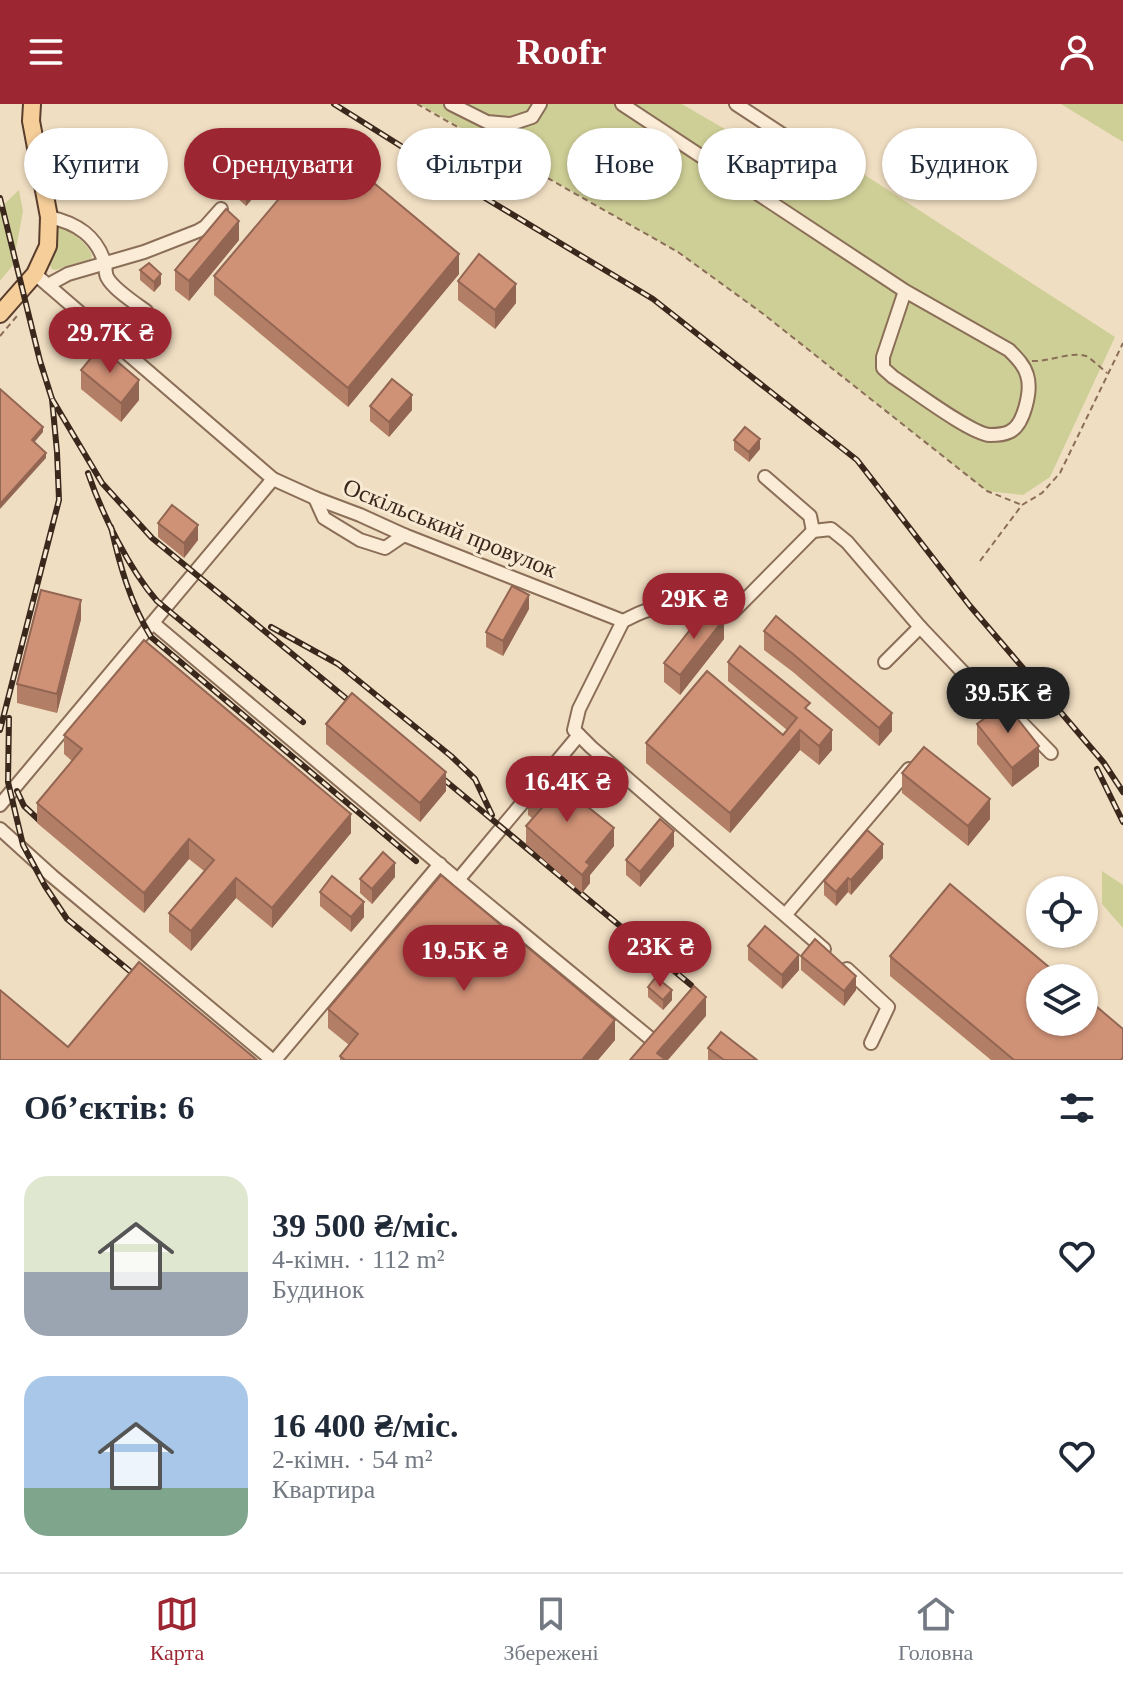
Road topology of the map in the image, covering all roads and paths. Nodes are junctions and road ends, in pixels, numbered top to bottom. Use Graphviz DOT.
graph roads {
  1 [pos="32,104"];
  2 [pos="417,104"];
  3 [pos="451,104"];
  4 [pos="540,104"];
  5 [pos="622,104"];
  6 [pos="736,104"];
  7 [pos="772,128"];
  8 [pos="221,209"];
  9 [pos="49,217"];
  10 [pos="105,263"];
  11 [pos="35,274"];
  12 [pos="48,285"];
  13 [pos="905,291"];
  14 [pos="146,311"];
  15 [pos="20,312"];
  16 [pos="0,314"];
  17 [pos="0,336"];
  18 [pos="1123,343"];
  19 [pos="1019,360"];
  20 [pos="1108,373"];
  21 [pos="765,477"];
  22 [pos="273,479"];
  23 [pos="315,498"];
  24 [pos="1022,505"];
  25 [pos="813,531"];
  26 [pos="404,535"];
  27 [pos="980,561"];
  28 [pos="623,621"];
  29 [pos="153,623"];
  30 [pos="920,627"];
  31 [pos="885,662"];
  32 [pos="579,735"];
  33 [pos="1051,753"];
  34 [pos="909,769"];
  35 [pos="0,805"];
  36 [pos="0,829"];
  37 [pos="440,864"];
  38 [pos="458,880"];
  39 [pos="786,914"];
  40 [pos="651,1039"];
  41 [pos="871,1043"];
  42 [pos="274,1060"];
  1 -- 9 [label="main road"];
  2 -- 24 [label="path"];
  3 -- 4 [label="street"];
  5 -- 13 [label="street"];
  6 -- 7 [label="street"];
  8 -- 10 [label="street"];
  9 -- 10 [label="street"];
  9 -- 11 [label="main road"];
  10 -- 12 [label="street"];
  10 -- 14 [label="street"];
  11 -- 12 [label="street, Оскільський провулок"];
  11 -- 16 [label="main road"];
  12 -- 22 [label="street, Оскільський провулок"];
  13 -- 19 [label="street"];
  13 -- 19 [label="street"];
  15 -- 17 [label="path"];
  18 -- 20 [label="path"];
  19 -- 20 [label="path"];
  20 -- 24 [label="path"];
  21 -- 25 [label="street"];
  22 -- 23 [label="street, Оскільський провулок"];
  22 -- 29 [label="street"];
  23 -- 26 [label="street, Оскільський провулок"];
  23 -- 26 [label="street"];
  24 -- 27 [label="path"];
  25 -- 28 [label="street"];
  25 -- 30 [label="street"];
  26 -- 28 [label="street, Оскільський провулок"];
  28 -- 32 [label="street"];
  29 -- 35 [label="street"];
  29 -- 37 [label="street"];
  30 -- 31 [label="street"];
  30 -- 33 [label="street"];
  32 -- 38 [label="street"];
  32 -- 39 [label="street"];
  34 -- 39 [label="street"];
  36 -- 42 [label="street"];
  37 -- 38 [label="street"];
  37 -- 42 [label="street"];
  38 -- 40 [label="street"];
  39 -- 41 [label="street"];
}
